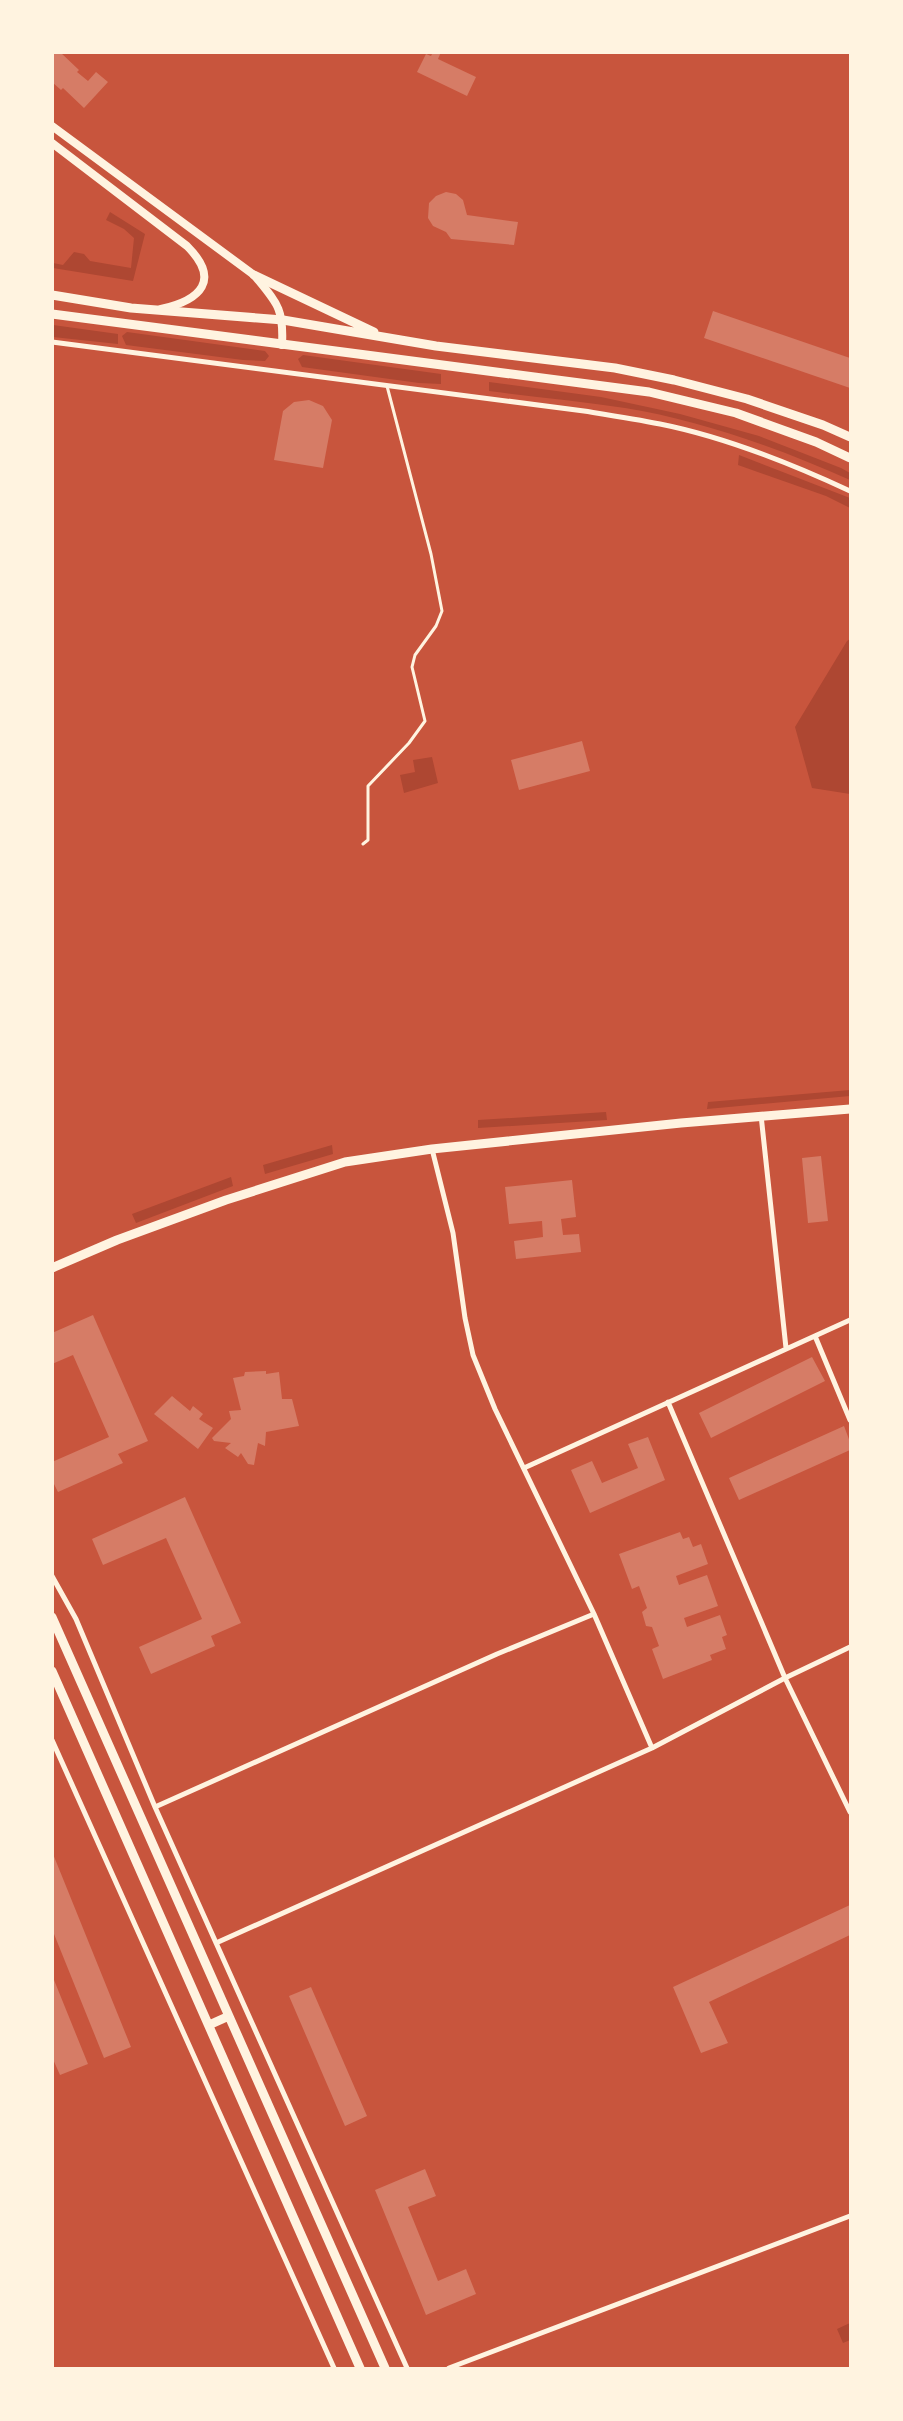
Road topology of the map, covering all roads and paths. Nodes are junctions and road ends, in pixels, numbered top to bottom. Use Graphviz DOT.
graph roads {
  1 [pos="52,126"];
  2 [pos="52,143"];
  3 [pos="254,275"];
  4 [pos="52,296"];
  5 [pos="154,310"];
  6 [pos="52,314"];
  7 [pos="283,320"];
  8 [pos="388,338"];
  9 [pos="52,342"];
  10 [pos="282,345"];
  11 [pos="387,385"];
  12 [pos="850,437"];
  13 [pos="850,458"];
  14 [pos="850,491"];
  15 [pos="362,844"];
  16 [pos="850,1109"];
  17 [pos="761,1115"];
  18 [pos="432,1149"];
  19 [pos="52,1268"];
  20 [pos="850,1320"];
  21 [pos="816,1336"];
  22 [pos="786,1348"];
  23 [pos="668,1402"];
  24 [pos="850,1420"];
  25 [pos="524,1468"];
  26 [pos="52,1576"];
  27 [pos="594,1614"];
  28 [pos="52,1617"];
  29 [pos="850,1647"];
  30 [pos="52,1671"];
  31 [pos="785,1678"];
  32 [pos="52,1740"];
  33 [pos="652,1748"];
  34 [pos="155,1807"];
  35 [pos="850,1812"];
  36 [pos="216,1942"];
  37 [pos="229,2016"];
  38 [pos="209,2025"];
  39 [pos="850,2216"];
  40 [pos="334,2368"];
  41 [pos="360,2368"];
  42 [pos="384,2368"];
  43 [pos="407,2368"];
  44 [pos="449,2368"];
  1 -- 3 [label="street"];
  2 -- 5 [label="street"];
  3 -- 7 [label="street"];
  3 -- 8 [label="main road"];
  4 -- 5 [label="main road"];
  5 -- 7 [label="main road"];
  6 -- 10 [label="main road"];
  7 -- 8 [label="main road"];
  7 -- 10 [label="street"];
  8 -- 12 [label="main road"];
  9 -- 11 [label="street"];
  10 -- 13 [label="main road"];
  11 -- 14 [label="street"];
  11 -- 15 [label="lane"];
  16 -- 17 [label="main road"];
  17 -- 18 [label="main road"];
  17 -- 22 [label="street"];
  18 -- 19 [label="main road"];
  18 -- 25 [label="street"];
  20 -- 21 [label="street"];
  21 -- 22 [label="street"];
  21 -- 24 [label="street"];
  22 -- 23 [label="street"];
  23 -- 25 [label="street"];
  23 -- 31 [label="street"];
  25 -- 27 [label="street"];
  26 -- 34 [label="street"];
  27 -- 33 [label="street"];
  27 -- 34 [label="street"];
  28 -- 37 [label="main road"];
  29 -- 31 [label="street"];
  30 -- 38 [label="main road"];
  31 -- 33 [label="street"];
  31 -- 35 [label="street"];
  32 -- 40 [label="street"];
  33 -- 36 [label="street"];
  34 -- 36 [label="street"];
  36 -- 43 [label="street"];
  37 -- 38 [label="main road"];
  37 -- 42 [label="main road"];
  38 -- 41 [label="main road"];
  39 -- 44 [label="street"];
}
